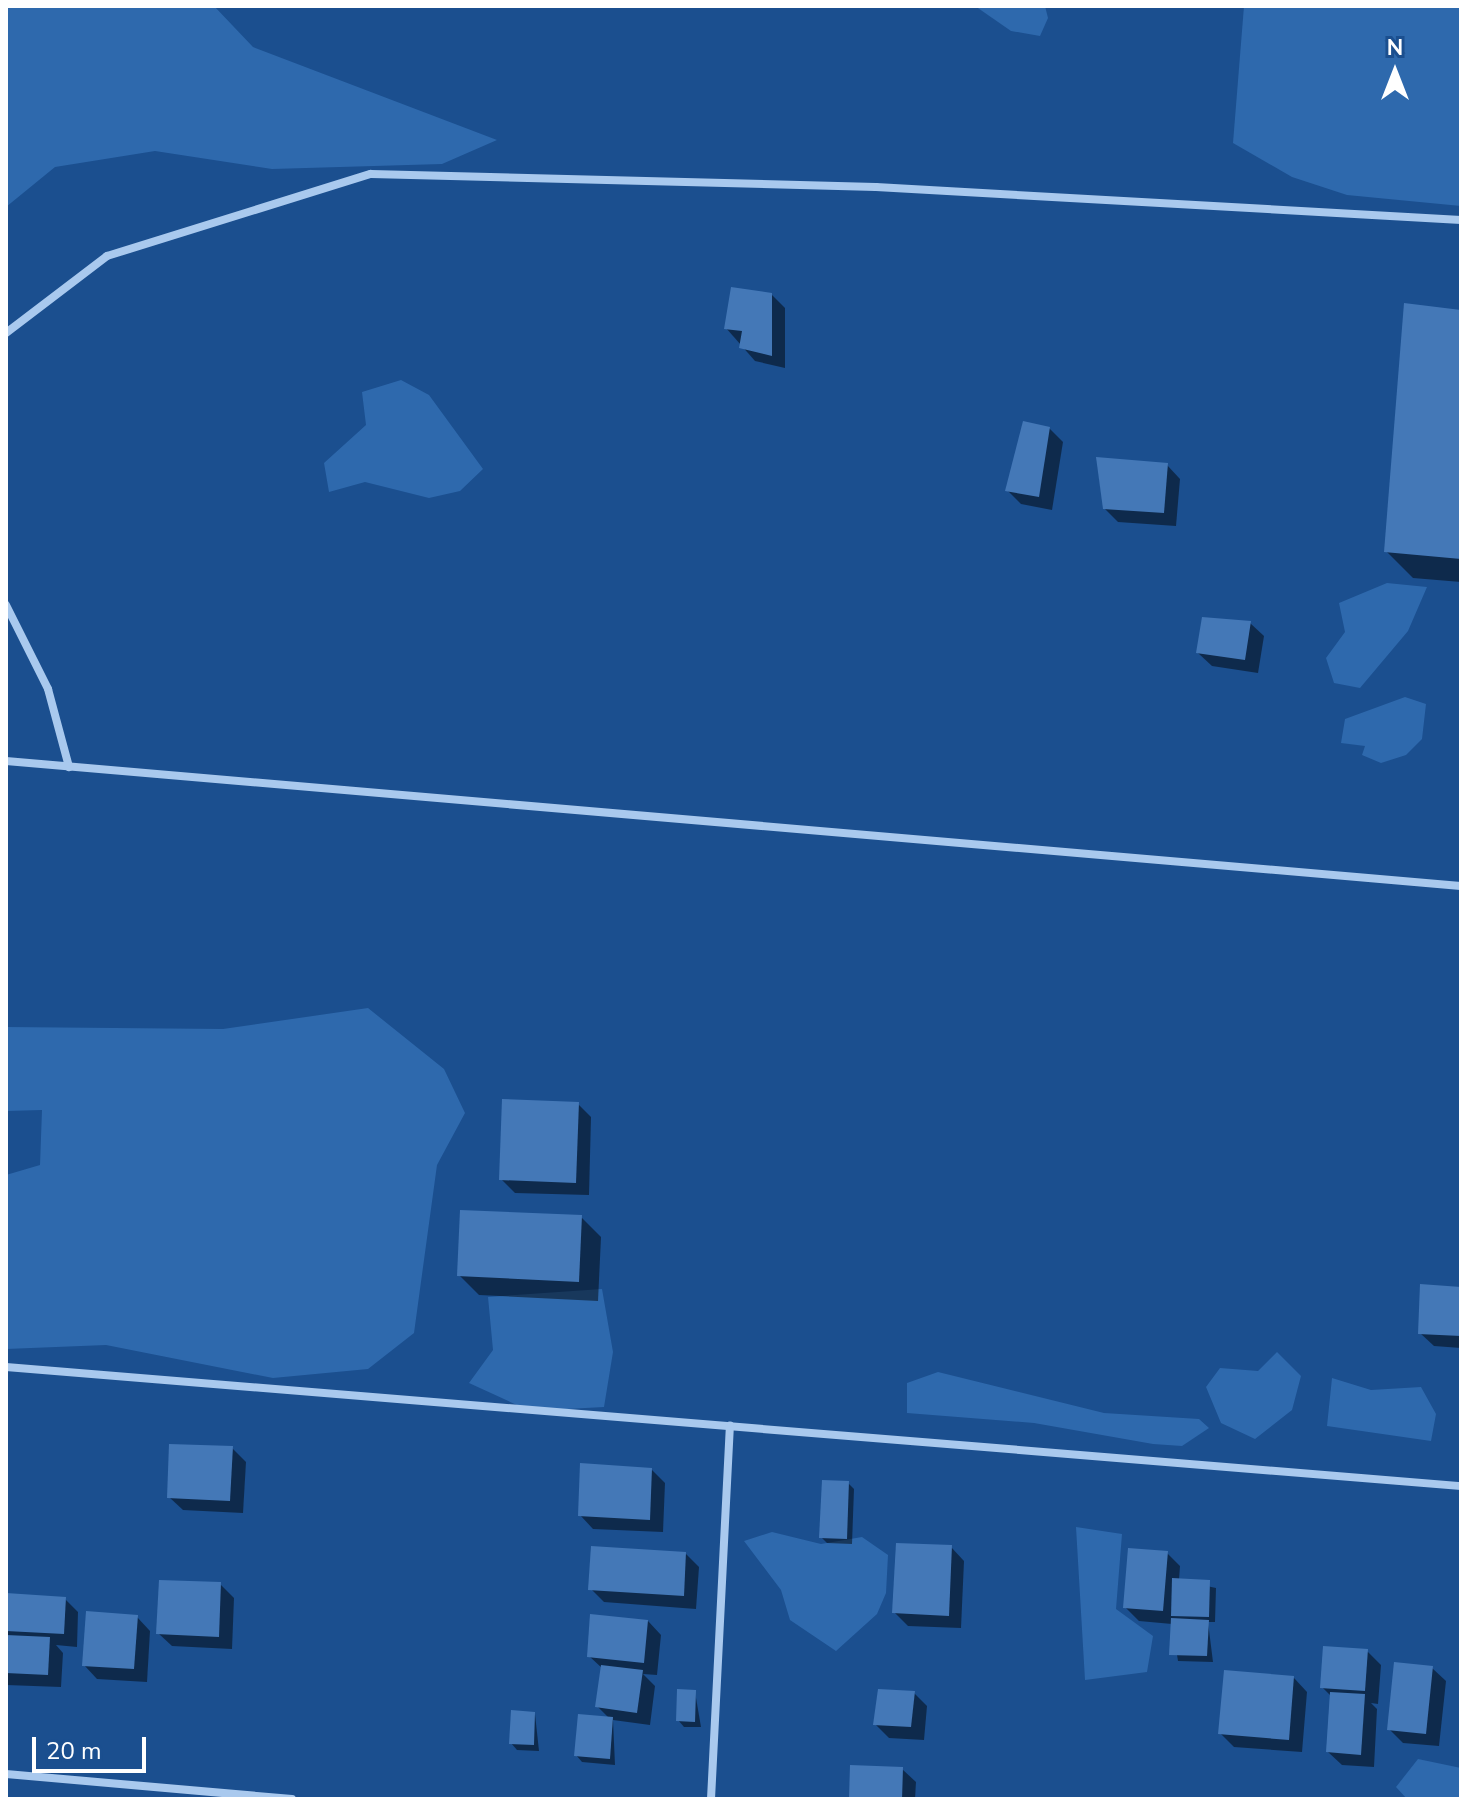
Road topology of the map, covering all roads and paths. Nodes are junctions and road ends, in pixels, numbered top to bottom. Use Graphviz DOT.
graph roads {
  1 [pos="1461,220"];
  2 [pos="6,333"];
  3 [pos="6,605"];
  4 [pos="6,761"];
  5 [pos="69,767"];
  6 [pos="1461,886"];
  7 [pos="6,1367"];
  8 [pos="730,1425"];
  9 [pos="1461,1486"];
  10 [pos="6,1774"];
  11 [pos="292,1799"];
  12 [pos="711,1799"];
  1 -- 2 [label="street"];
  3 -- 5 [label="street"];
  4 -- 5 [label="street"];
  5 -- 6 [label="street"];
  7 -- 8 [label="street"];
  8 -- 9 [label="street"];
  8 -- 12 [label="street"];
  10 -- 11 [label="street"];
}
